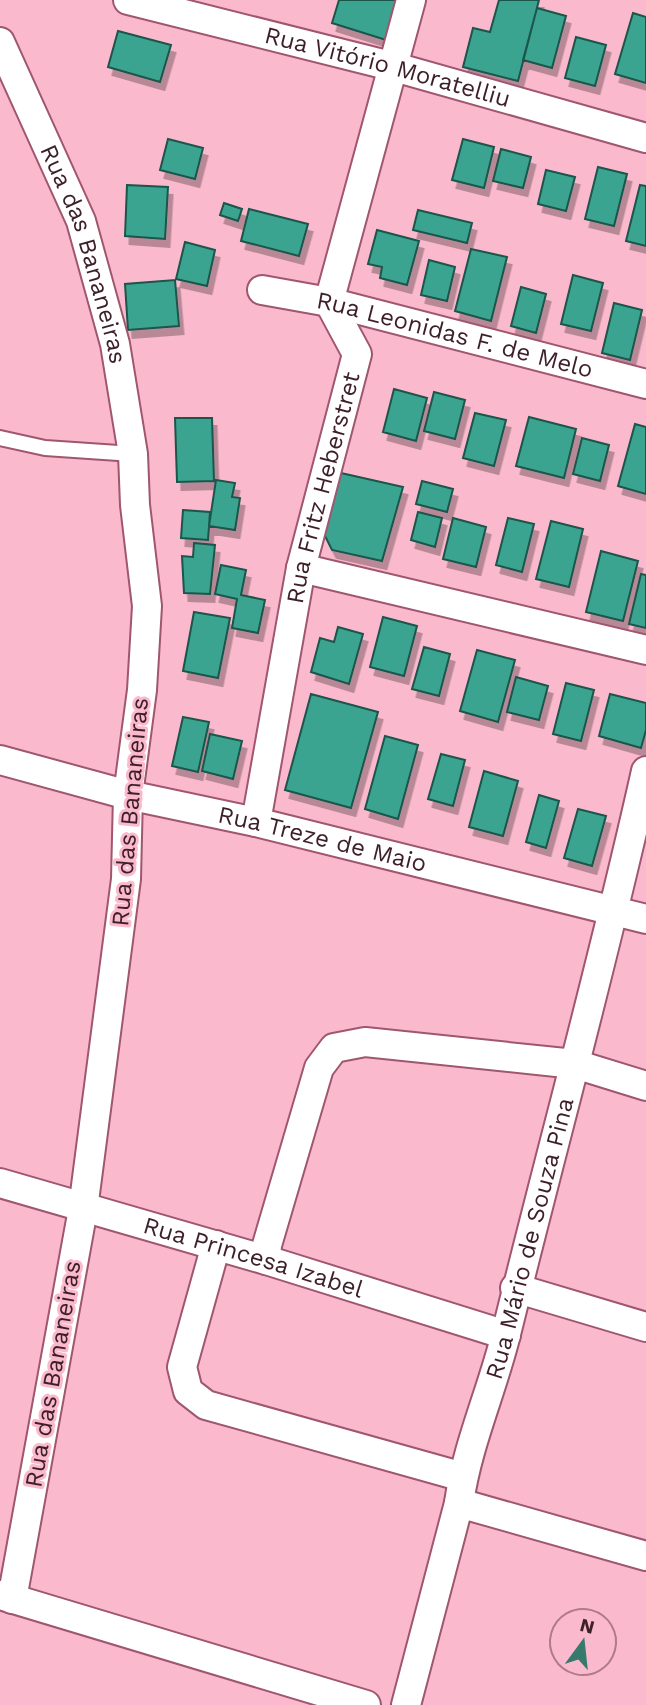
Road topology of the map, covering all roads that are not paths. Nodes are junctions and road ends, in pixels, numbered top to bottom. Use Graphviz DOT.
graph roads {
  1 [pos="128,0"];
  2 [pos="411,0"];
  3 [pos="0,42"];
  4 [pos="391,66"];
  5 [pos="646,138"];
  6 [pos="262,290"];
  7 [pos="329,302"];
  8 [pos="646,384"];
  9 [pos="0,438"];
  10 [pos="133,454"];
  11 [pos="301,568"];
  12 [pos="646,650"];
  13 [pos="0,760"];
  14 [pos="646,771"];
  15 [pos="128,795"];
  16 [pos="256,822"];
  17 [pos="615,911"];
  18 [pos="646,919"];
  19 [pos="575,1064"];
  20 [pos="646,1086"];
  21 [pos="0,1183"];
  22 [pos="83,1209"];
  23 [pos="216,1245"];
  24 [pos="266,1260"];
  25 [pos="516,1288"];
  26 [pos="646,1326"];
  27 [pos="506,1335"];
  28 [pos="461,1490"];
  29 [pos="646,1556"];
  30 [pos="6,1597"];
  31 [pos="366,1705"];
  32 [pos="407,1705"];
  1 -- 4 [label="street, Rua Vitório Moratelliu"];
  2 -- 4 [label="street"];
  3 -- 10 [label="street, Rua das Bananeiras"];
  4 -- 5 [label="street, Rua Vitório Moratelliu"];
  4 -- 7 [label="street"];
  6 -- 7 [label="street, Rua Leonidas F. de Melo"];
  7 -- 8 [label="street, Rua Leonidas F. de Melo"];
  7 -- 11 [label="street, Rua Fritz Heberstret"];
  9 -- 10 [label="lane"];
  10 -- 15 [label="street, Rua das Bananeiras"];
  11 -- 12 [label="street"];
  11 -- 16 [label="street, Rua Fritz Heberstret"];
  13 -- 15 [label="street, Rua Treze de Maio"];
  14 -- 17 [label="street, Rua Mário de Souza Pina"];
  15 -- 16 [label="street, Rua Treze de Maio"];
  15 -- 22 [label="street, Rua das Bananeiras"];
  16 -- 17 [label="street, Rua Treze de Maio"];
  17 -- 18 [label="street, Rua Treze de Maio"];
  17 -- 19 [label="street, Rua Mário de Souza Pina"];
  19 -- 20 [label="street"];
  19 -- 24 [label="street"];
  19 -- 25 [label="street, Rua Mário de Souza Pina"];
  21 -- 22 [label="street, Rua Princesa Izabel"];
  22 -- 23 [label="street, Rua Princesa Izabel"];
  22 -- 30 [label="street, Rua das Bananeiras"];
  23 -- 24 [label="street, Rua Princesa Izabel"];
  23 -- 28 [label="street"];
  24 -- 27 [label="street, Rua Princesa Izabel"];
  25 -- 26 [label="street"];
  25 -- 27 [label="street, Rua Mário de Souza Pina"];
  27 -- 28 [label="street, Rua Mário de Souza Pina"];
  28 -- 29 [label="street"];
  28 -- 32 [label="street, Rua Mário de Souza Pina"];
  30 -- 31 [label="street"];
}
